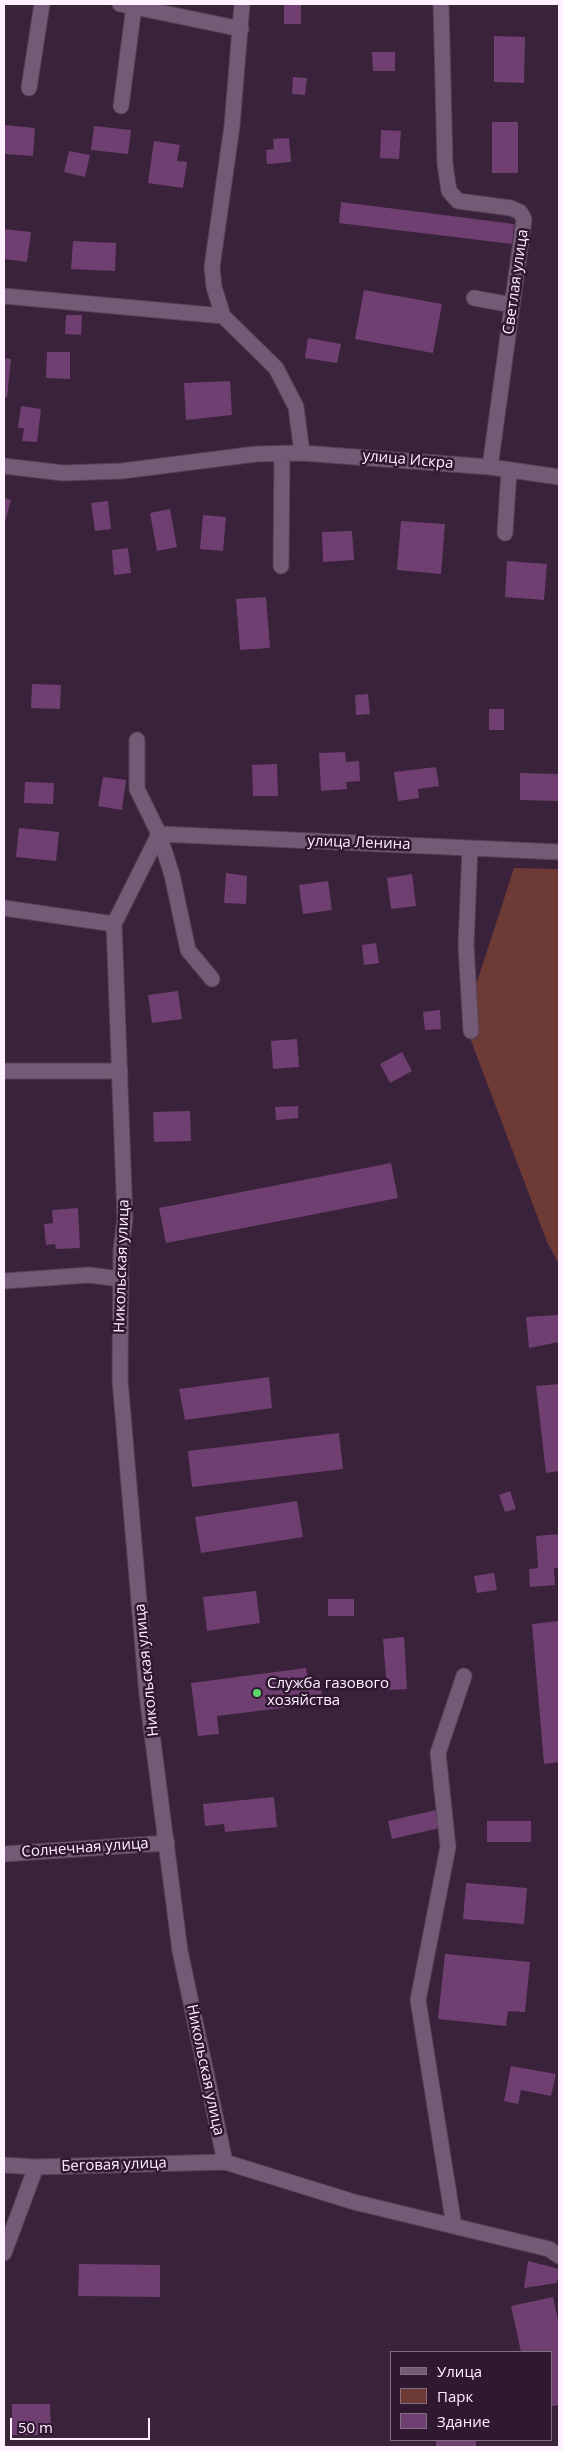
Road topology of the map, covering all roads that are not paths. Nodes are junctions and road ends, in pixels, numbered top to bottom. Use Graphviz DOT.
graph roads {
  1 [pos="42,4"];
  2 [pos="242,4"];
  3 [pos="440,4"];
  4 [pos="127,5"];
  5 [pos="241,29"];
  6 [pos="29,88"];
  7 [pos="121,106"];
  8 [pos="4,296"];
  9 [pos="474,298"];
  10 [pos="512,304"];
  11 [pos="223,316"];
  12 [pos="302,452"];
  13 [pos="282,453"];
  14 [pos="4,466"];
  15 [pos="490,467"];
  16 [pos="509,470"];
  17 [pos="559,477"];
  18 [pos="506,533"];
  19 [pos="281,566"];
  20 [pos="137,740"];
  21 [pos="159,834"];
  22 [pos="470,848"];
  23 [pos="559,852"];
  24 [pos="4,908"];
  25 [pos="114,924"];
  26 [pos="212,980"];
  27 [pos="471,1032"];
  28 [pos="4,1071"];
  29 [pos="120,1071"];
  30 [pos="120,1279"];
  31 [pos="4,1281"];
  32 [pos="464,1676"];
  33 [pos="167,1843"];
  34 [pos="4,1854"];
  35 [pos="225,2162"];
  36 [pos="4,2165"];
  37 [pos="36,2168"];
  38 [pos="454,2226"];
  39 [pos="4,2253"];
  40 [pos="559,2256"];
  1 -- 6 [label="street"];
  2 -- 5 [label="street"];
  3 -- 10 [label="street, Светлая улица"];
  4 -- 5 [label="street"];
  4 -- 7 [label="street"];
  5 -- 11 [label="street"];
  8 -- 11 [label="street"];
  9 -- 10 [label="street"];
  10 -- 15 [label="street, Светлая улица"];
  11 -- 12 [label="street"];
  12 -- 13 [label="street, улица Искра"];
  12 -- 15 [label="street, улица Искра"];
  13 -- 14 [label="street, улица Искра"];
  13 -- 19 [label="street"];
  15 -- 16 [label="street, улица Искра"];
  16 -- 17 [label="street, улица Искра"];
  16 -- 18 [label="street"];
  20 -- 21 [label="street"];
  21 -- 22 [label="street, улица Ленина"];
  21 -- 25 [label="street, Никольская улица"];
  21 -- 26 [label="street"];
  22 -- 23 [label="street, улица Ленина"];
  22 -- 27 [label="street"];
  24 -- 25 [label="street"];
  25 -- 29 [label="street, Никольская улица"];
  28 -- 29 [label="street"];
  29 -- 30 [label="street, Никольская улица"];
  30 -- 31 [label="street"];
  30 -- 33 [label="street, Никольская улица"];
  32 -- 38 [label="street"];
  33 -- 34 [label="street, Солнечная улица"];
  33 -- 35 [label="street, Никольская улица"];
  35 -- 37 [label="street, Беговая улица"];
  35 -- 38 [label="street"];
  36 -- 37 [label="street, Беговая улица"];
  37 -- 39 [label="street"];
  38 -- 40 [label="street"];
}
